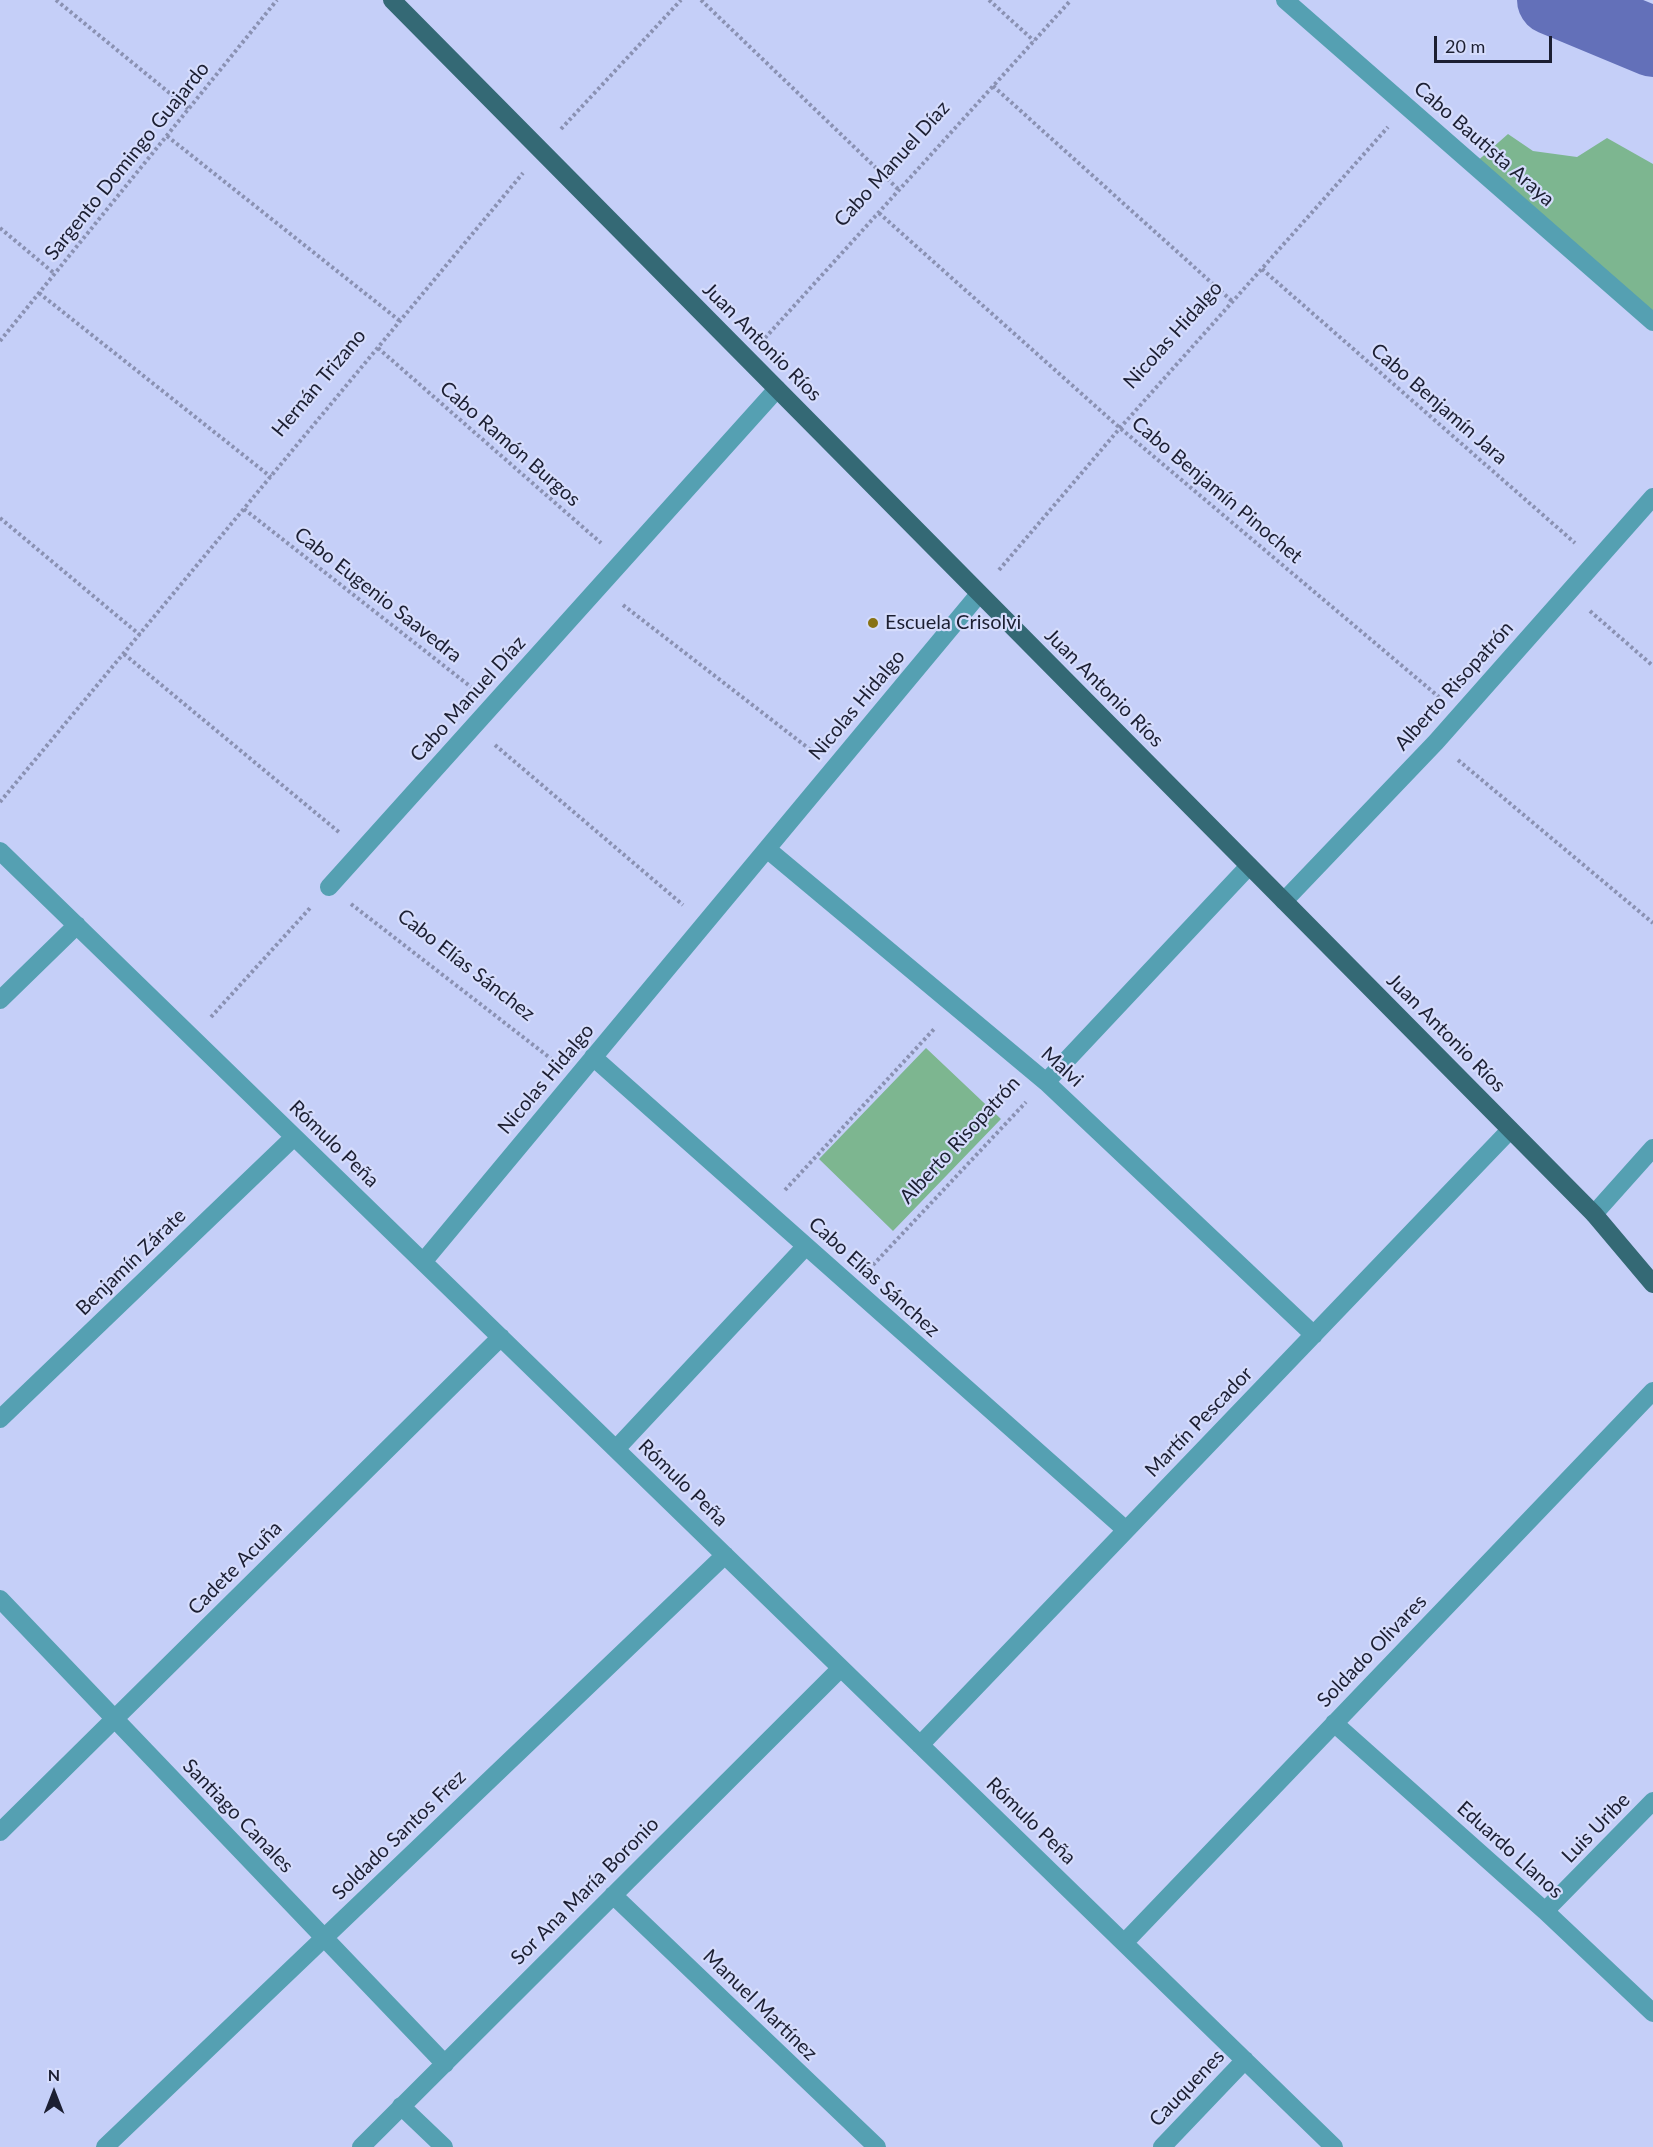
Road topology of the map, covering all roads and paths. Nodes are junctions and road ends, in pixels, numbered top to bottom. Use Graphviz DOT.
graph roads {
  1 [pos="56,0"];
  2 [pos="277,0"];
  3 [pos="392,0"];
  4 [pos="681,0"];
  5 [pos="701,0"];
  6 [pos="989,0"];
  7 [pos="1071,0"];
  8 [pos="1285,0"];
  9 [pos="1034,41"];
  10 [pos="993,86"];
  11 [pos="1407,106"];
  12 [pos="189,109"];
  13 [pos="167,136"];
  14 [pos="541,151"];
  15 [pos="899,190"];
  16 [pos="879,213"];
  17 [pos="0,228"];
  18 [pos="1262,269"];
  19 [pos="55,274"];
  20 [pos="39,292"];
  21 [pos="1233,302"];
  22 [pos="400,321"];
  23 [pos="1653,321"];
  24 [pos="0,341"];
  25 [pos="378,348"];
  26 [pos="747,359"];
  27 [pos="777,389"];
  28 [pos="1120,428"];
  29 [pos="271,477"];
  30 [pos="1653,497"];
  31 [pos="244,509"];
  32 [pos="0,518"];
  33 [pos="622,561"];
  34 [pos="1596,561"];
  35 [pos="599,586"];
  36 [pos="1568,592"];
  37 [pos="979,594"];
  38 [pos="140,635"];
  39 [pos="124,654"];
  40 [pos="1653,666"];
  41 [pos="493,704"];
  42 [pos="1460,715"];
  43 [pos="473,727"];
  44 [pos="1436,742"];
  45 [pos="834,768"];
  46 [pos="0,802"];
  47 [pos="767,849"];
  48 [pos="0,851"];
  49 [pos="362,851"];
  50 [pos="1249,866"];
  51 [pos="329,887"];
  52 [pos="1284,901"];
  53 [pos="704,923"];
  54 [pos="1653,923"];
  55 [pos="77,925"];
  56 [pos="0,1000"];
  57 [pos="956,1006"];
  58 [pos="192,1038"];
  59 [pos="592,1057"];
  60 [pos="576,1078"];
  61 [pos="1046,1082"];
  62 [pos="1510,1130"];
  63 [pos="294,1137"];
  64 [pos="1653,1149"];
  65 [pos="765,1210"];
  66 [pos="1594,1214"];
  67 [pos="806,1246"];
  68 [pos="423,1262"];
  69 [pos="1653,1284"];
  70 [pos="852,1287"];
  71 [pos="1314,1335"];
  72 [pos="501,1337"];
  73 [pos="1653,1390"];
  74 [pos="0,1419"];
  75 [pos="616,1449"];
  76 [pos="1126,1530"];
  77 [pos="725,1555"];
  78 [pos="0,1599"];
  79 [pos="841,1668"];
  80 [pos="114,1719"];
  81 [pos="1334,1723"];
  82 [pos="920,1745"];
  83 [pos="1653,1801"];
  84 [pos="0,1832"];
  85 [pos="613,1895"];
  86 [pos="1545,1911"];
  87 [pos="324,1938"];
  88 [pos="1124,1943"];
  89 [pos="1653,2013"];
  90 [pos="1245,2060"];
  91 [pos="445,2064"];
  92 [pos="402,2106"];
  93 [pos="105,2147"];
  94 [pos="361,2147"];
  95 [pos="444,2147"];
  96 [pos="877,2147"];
  97 [pos="1162,2147"];
  98 [pos="1334,2147"];
  1 -- 12 [label="path"];
  2 -- 12 [label="path, Sargento Domingo Guajardo"];
  3 -- 14 [label="main road, Juan Antonio Ríos"];
  4 -- 14 [label="path, Hernán Trizano"];
  5 -- 15 [label="path"];
  6 -- 9 [label="path"];
  7 -- 9 [label="path, Cabo Manuel Díaz"];
  8 -- 11 [label="street, Cabo Bautista Araya"];
  9 -- 10 [label="path, Cabo Manuel Díaz"];
  10 -- 15 [label="path, Cabo Manuel Díaz"];
  10 -- 21 [label="path"];
  11 -- 18 [label="path, Nicolas Hidalgo"];
  11 -- 23 [label="street, Cabo Bautista Araya"];
  12 -- 13 [label="path, Sargento Domingo Guajardo"];
  13 -- 19 [label="path, Sargento Domingo Guajardo"];
  13 -- 22 [label="path"];
  14 -- 22 [label="path, Hernán Trizano"];
  14 -- 26 [label="main road, Juan Antonio Ríos"];
  15 -- 16 [label="path, Cabo Manuel Díaz"];
  16 -- 26 [label="path, Cabo Manuel Díaz"];
  16 -- 28 [label="path, Cabo Benjamín Pinochet"];
  17 -- 19 [label="path"];
  18 -- 21 [label="path, Nicolas Hidalgo"];
  18 -- 34 [label="path, Cabo Benjamín Jara"];
  19 -- 20 [label="path, Sargento Domingo Guajardo"];
  20 -- 24 [label="path, Sargento Domingo Guajardo"];
  20 -- 29 [label="path"];
  21 -- 28 [label="path, Nicolas Hidalgo"];
  22 -- 25 [label="path, Hernán Trizano"];
  25 -- 29 [label="path, Hernán Trizano"];
  25 -- 33 [label="path, Cabo Ramón Burgos"];
  26 -- 27 [label="main road, Juan Antonio Ríos"];
  27 -- 33 [label="street, Cabo Manuel Díaz"];
  27 -- 37 [label="main road, Juan Antonio Ríos"];
  28 -- 37 [label="path, Nicolas Hidalgo"];
  28 -- 42 [label="path, Cabo Benjamín Pinochet"];
  29 -- 31 [label="path, Hernán Trizano"];
  30 -- 34 [label="street, Alberto Risopatrón"];
  31 -- 38 [label="path, Hernán Trizano"];
  31 -- 41 [label="path, Cabo Eugenio Saavedra"];
  32 -- 38 [label="path"];
  33 -- 35 [label="street, Cabo Manuel Díaz"];
  34 -- 36 [label="street, Alberto Risopatrón"];
  35 -- 41 [label="street, Cabo Manuel Díaz"];
  35 -- 45 [label="path"];
  36 -- 40 [label="path"];
  36 -- 42 [label="street, Alberto Risopatrón"];
  37 -- 45 [label="street, Nicolas Hidalgo"];
  37 -- 50 [label="main road, Juan Antonio Ríos"];
  38 -- 39 [label="path, Hernán Trizano"];
  39 -- 46 [label="path, Hernán Trizano"];
  39 -- 49 [label="path"];
  41 -- 43 [label="street, Cabo Manuel Díaz"];
  42 -- 44 [label="street, Alberto Risopatrón"];
  43 -- 49 [label="street, Cabo Manuel Díaz"];
  43 -- 53 [label="path"];
  44 -- 52 [label="street, Alberto Risopatrón"];
  44 -- 54 [label="path"];
  45 -- 47 [label="street, Nicolas Hidalgo"];
  47 -- 53 [label="street, Nicolas Hidalgo"];
  47 -- 57 [label="street, Malvi"];
  48 -- 55 [label="street, Rómulo Peña"];
  49 -- 51 [label="street, Cabo Manuel Díaz"];
  50 -- 52 [label="main road, Juan Antonio Ríos"];
  50 -- 61 [label="street, Alberto Risopatrón"];
  51 -- 58 [label="path"];
  51 -- 60 [label="path, Cabo Elías Sánchez"];
  52 -- 62 [label="main road, Juan Antonio Ríos"];
  53 -- 59 [label="street, Nicolas Hidalgo"];
  55 -- 56 [label="street"];
  55 -- 58 [label="street, Rómulo Peña"];
  57 -- 61 [label="street, Malvi"];
  57 -- 65 [label="path"];
  58 -- 63 [label="street, Rómulo Peña"];
  59 -- 60 [label="street, Nicolas Hidalgo"];
  59 -- 65 [label="street, Cabo Elías Sánchez"];
  60 -- 68 [label="street, Nicolas Hidalgo"];
  61 -- 70 [label="path, Alberto Risopatrón"];
  61 -- 71 [label="street, Malvi"];
  62 -- 66 [label="main road, Juan Antonio Ríos"];
  62 -- 71 [label="street, Martín Pescador"];
  63 -- 68 [label="street, Rómulo Peña"];
  63 -- 74 [label="street, Benjamín Zárate"];
  64 -- 66 [label="street"];
  65 -- 67 [label="street, Cabo Elías Sánchez"];
  66 -- 69 [label="main road, Juan Antonio Ríos"];
  67 -- 70 [label="street, Cabo Elías Sánchez"];
  67 -- 75 [label="street"];
  68 -- 72 [label="street, Rómulo Peña"];
  70 -- 76 [label="street, Cabo Elías Sánchez"];
  71 -- 76 [label="street, Martín Pescador"];
  72 -- 75 [label="street, Rómulo Peña"];
  72 -- 80 [label="street, Cadete Acuña"];
  73 -- 81 [label="street, Soldado Olivares"];
  75 -- 77 [label="street, Rómulo Peña"];
  76 -- 82 [label="street, Martín Pescador"];
  77 -- 79 [label="street, Rómulo Peña"];
  77 -- 87 [label="street, Soldado Santos Frez"];
  78 -- 80 [label="street, Santiago Canales"];
  79 -- 82 [label="street, Rómulo Peña"];
  79 -- 85 [label="street, Sor Ana María Boronio"];
  80 -- 84 [label="street, Cadete Acuña"];
  80 -- 87 [label="street, Santiago Canales"];
  81 -- 86 [label="street, Eduardo Llanos"];
  81 -- 88 [label="street, Soldado Olivares"];
  82 -- 88 [label="street, Rómulo Peña"];
  83 -- 86 [label="street, Luis Uribe"];
  85 -- 91 [label="street, Sor Ana María Boronio"];
  85 -- 96 [label="street, Manuel Martínez"];
  86 -- 89 [label="street, Eduardo Llanos"];
  87 -- 91 [label="street, Santiago Canales"];
  87 -- 93 [label="street, Soldado Santos Frez"];
  88 -- 90 [label="street, Rómulo Peña"];
  90 -- 97 [label="street, Cauquenes"];
  90 -- 98 [label="street, Rómulo Peña"];
  91 -- 92 [label="street, Sor Ana María Boronio"];
  92 -- 94 [label="street, Sor Ana María Boronio"];
  92 -- 95 [label="street"];
}
